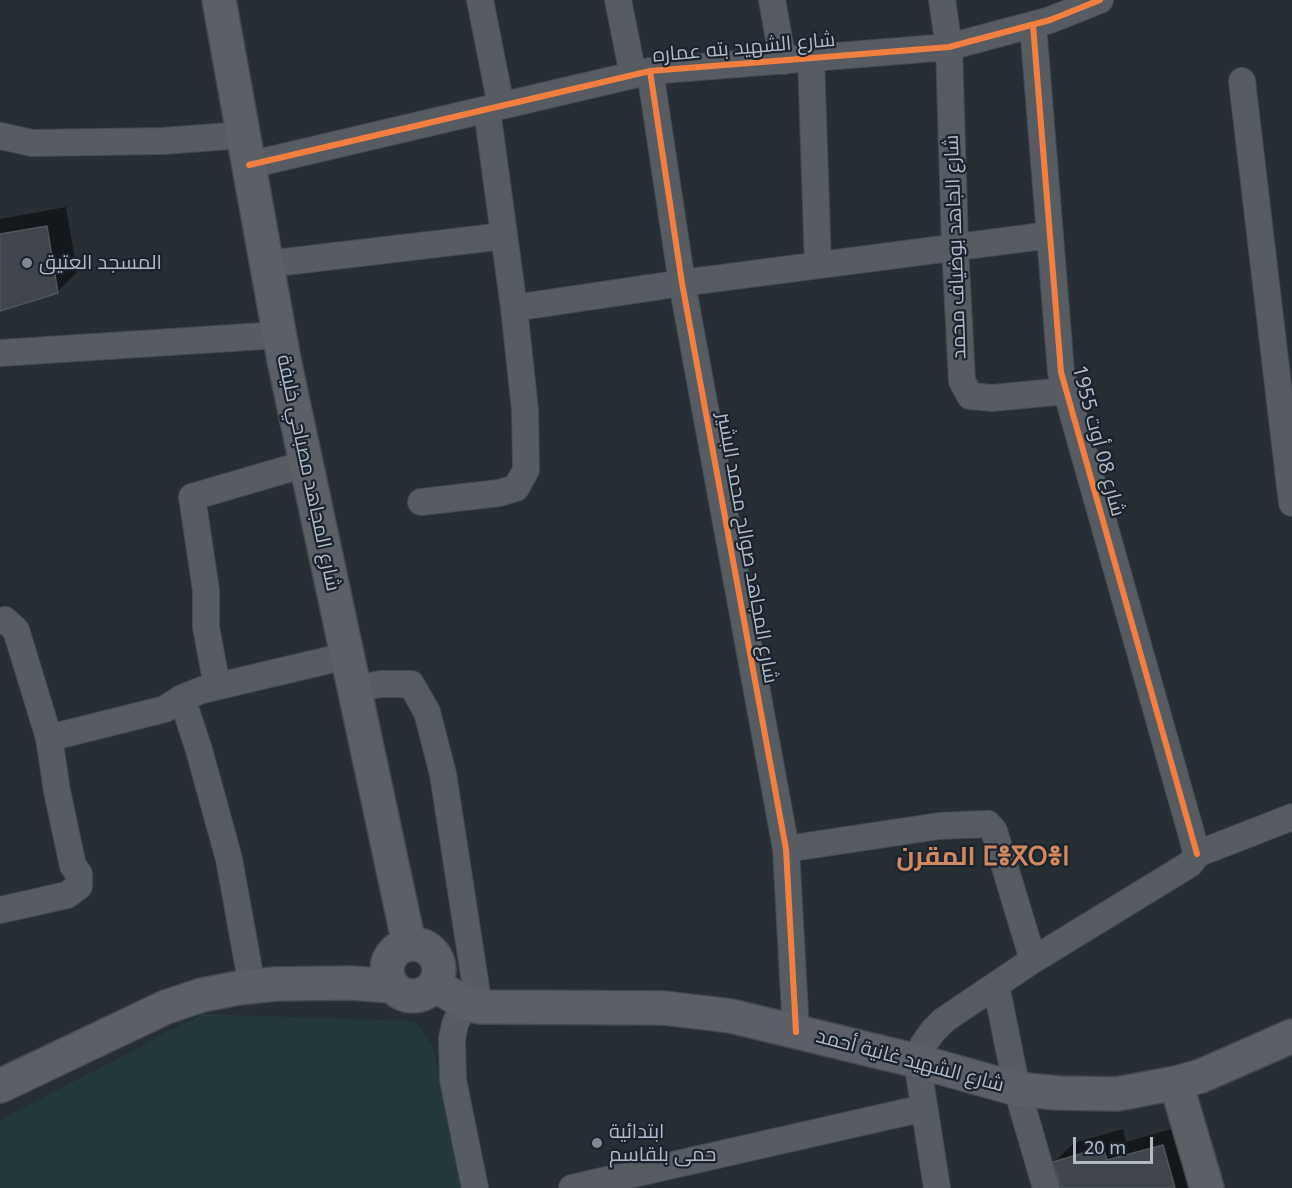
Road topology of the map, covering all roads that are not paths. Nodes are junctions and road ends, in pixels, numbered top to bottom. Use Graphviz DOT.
graph roads {
  1 [pos="219,0"];
  2 [pos="480,0"];
  3 [pos="618,0"];
  4 [pos="772,0"];
  5 [pos="942,0"];
  6 [pos="1100,0"];
  7 [pos="1033,25"];
  8 [pos="949,47"];
  9 [pos="811,58"];
  10 [pos="783,60"];
  11 [pos="641,73"];
  12 [pos="1242,81"];
  13 [pos="494,108"];
  14 [pos="0,136"];
  15 [pos="246,150"];
  16 [pos="1050,235"];
  17 [pos="504,236"];
  18 [pos="955,247"];
  19 [pos="267,264"];
  20 [pos="818,265"];
  21 [pos="682,283"];
  22 [pos="514,308"];
  23 [pos="279,335"];
  24 [pos="0,354"];
  25 [pos="1066,391"];
  26 [pos="305,464"];
  27 [pos="421,502"];
  28 [pos="1292,503"];
  29 [pos="0,621"];
  30 [pos="346,656"];
  31 [pos="217,686"];
  32 [pos="353,689"];
  33 [pos="182,698"];
  34 [pos="49,738"];
  35 [pos="1292,817"];
  36 [pos="786,849"];
  37 [pos="1197,854"];
  38 [pos="0,909"];
  39 [pos="1034,960"];
  40 [pos="408,974"];
  41 [pos="252,986"];
  42 [pos="996,986"];
  43 [pos="472,1005"];
  44 [pos="796,1032"];
  45 [pos="1292,1036"];
  46 [pos="917,1061"];
  47 [pos="1176,1083"];
  48 [pos="0,1086"];
  49 [pos="1017,1089"];
  50 [pos="924,1108"];
  51 [pos="475,1188"];
  52 [pos="572,1188"];
  53 [pos="937,1188"];
  54 [pos="1046,1188"];
  55 [pos="1207,1188"];
  1 -- 15 [label="main road, شارع المجاهد مصباحي خليفة"];
  2 -- 13 [label="street"];
  3 -- 11 [label="street, شارع المجاهد صوالح محمد البشير"];
  4 -- 10 [label="street"];
  5 -- 8 [label="street, شارع الجاهد بوضياف محمد"];
  6 -- 7 [label="street, شارع الشهيد بته عماره"];
  7 -- 8 [label="street, شارع الشهيد بته عماره"];
  7 -- 16 [label="street, شارع 08 أوت 1955"];
  8 -- 9 [label="street, شارع الشهيد بته عماره"];
  8 -- 18 [label="street, شارع الجاهد بوضياف محمد"];
  9 -- 10 [label="street, شارع الشهيد بته عماره"];
  9 -- 20 [label="street"];
  10 -- 11 [label="street, شارع الشهيد بته عماره"];
  11 -- 13 [label="street, شارع الشهيد بته عماره"];
  11 -- 21 [label="street, شارع المجاهد صوالح محمد البشير"];
  12 -- 28 [label="street"];
  13 -- 15 [label="street, شارع الشهيد بته عماره"];
  13 -- 17 [label="street"];
  14 -- 15 [label="street, شارع الشهيد بته عماره"];
  15 -- 19 [label="main road, شارع المجاهد مصباحي خليفة"];
  16 -- 18 [label="street"];
  16 -- 25 [label="street, شارع 08 أوت 1955"];
  17 -- 19 [label="street"];
  17 -- 22 [label="street"];
  18 -- 20 [label="street"];
  18 -- 25 [label="street, شارع الجاهد بوضياف محمد"];
  19 -- 23 [label="main road, شارع المجاهد مصباحي خليفة"];
  20 -- 21 [label="street"];
  21 -- 22 [label="street"];
  21 -- 36 [label="street, شارع المجاهد صوالح محمد البشير"];
  22 -- 27 [label="street"];
  23 -- 24 [label="street"];
  23 -- 26 [label="main road, شارع المجاهد مصباحي خليفة"];
  25 -- 37 [label="street, شارع 08 أوت 1955"];
  26 -- 30 [label="main road, شارع المجاهد مصباحي خليفة"];
  26 -- 31 [label="street"];
  29 -- 34 [label="street"];
  30 -- 31 [label="street"];
  30 -- 32 [label="main road, شارع المجاهد مصباحي خليفة"];
  31 -- 33 [label="street"];
  32 -- 40 [label="main road, شارع المجاهد مصباحي خليفة"];
  32 -- 43 [label="street"];
  33 -- 34 [label="street"];
  33 -- 41 [label="street"];
  34 -- 38 [label="street"];
  35 -- 37 [label="street"];
  36 -- 39 [label="street"];
  36 -- 44 [label="street, شارع المجاهد صوالح محمد البشير"];
  37 -- 39 [label="street"];
  39 -- 42 [label="street"];
  40 -- 41 [label="main road"];
  40 -- 43 [label="main road, شارع الشهيد غانية أحمد"];
  41 -- 48 [label="main road"];
  42 -- 46 [label="street"];
  42 -- 49 [label="street"];
  43 -- 44 [label="main road, شارع الشهيد غانية أحمد"];
  43 -- 51 [label="street"];
  44 -- 46 [label="main road, شارع الشهيد غانية أحمد"];
  45 -- 47 [label="main road, شارع الشهيد غانية أحمد"];
  46 -- 49 [label="main road, شارع الشهيد غانية أحمد"];
  46 -- 50 [label="street"];
  47 -- 49 [label="main road, شارع الشهيد غانية أحمد"];
  47 -- 55 [label="main road"];
  49 -- 54 [label="street"];
  50 -- 52 [label="street"];
  50 -- 53 [label="street"];
}
